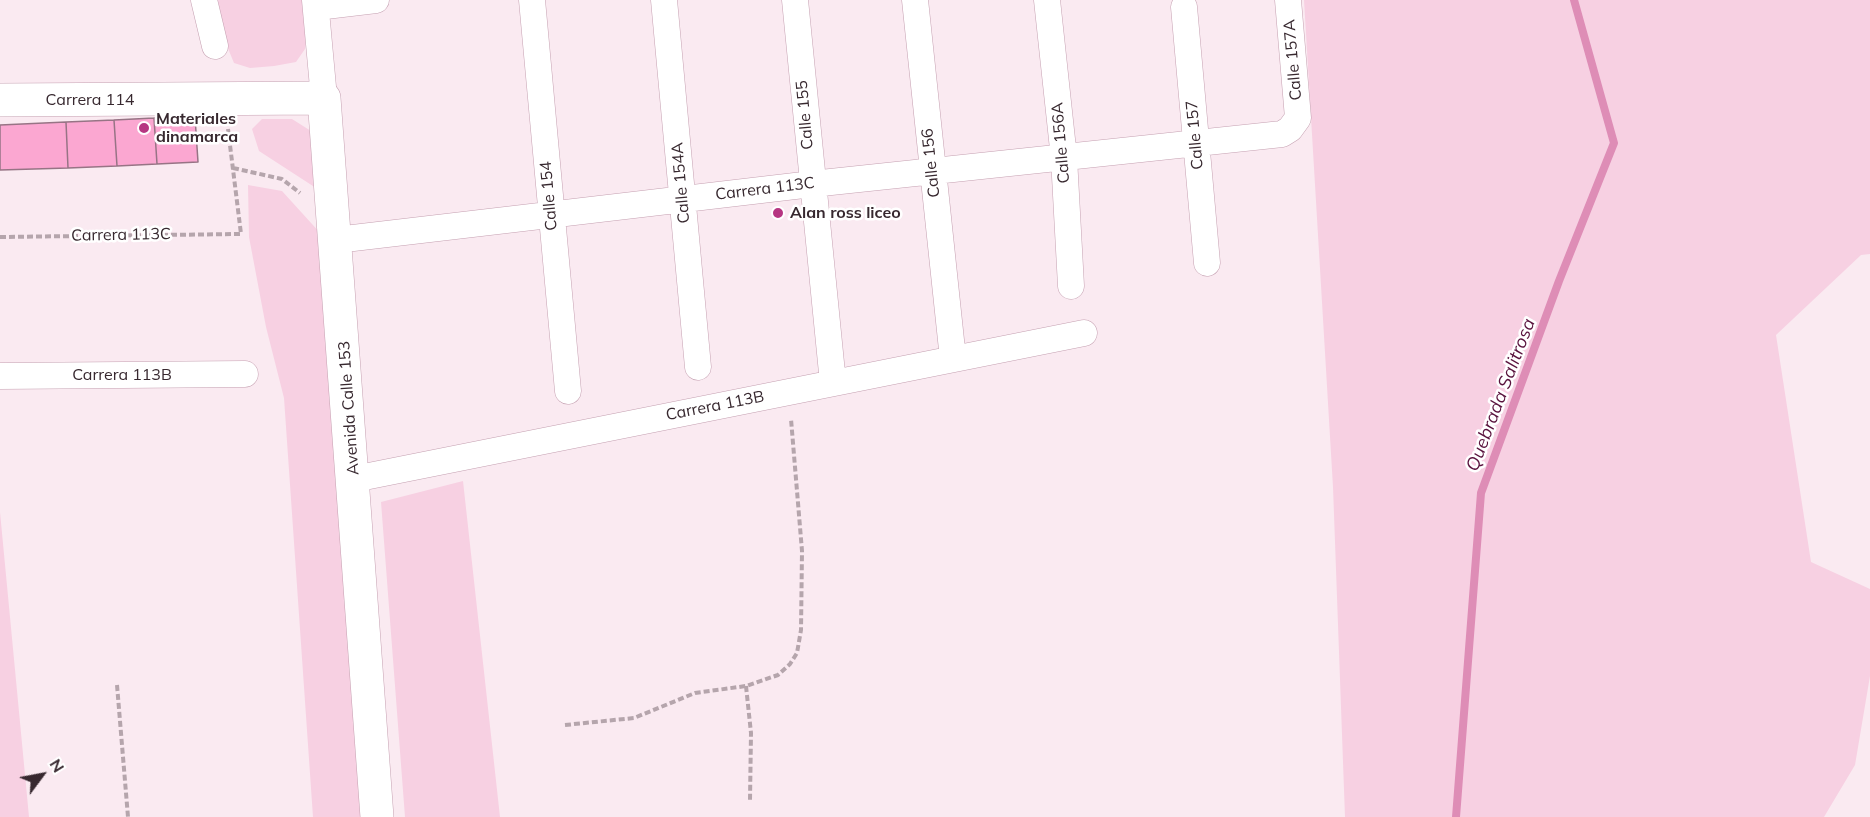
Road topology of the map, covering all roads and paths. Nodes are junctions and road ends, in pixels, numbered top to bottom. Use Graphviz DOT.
graph roads {
  1 [pos="204,0"];
  2 [pos="376,0"];
  3 [pos="532,0"];
  4 [pos="664,0"];
  5 [pos="795,0"];
  6 [pos="915,0"];
  7 [pos="1047,0"];
  8 [pos="1288,0"];
  9 [pos="316,3"];
  10 [pos="1184,7"];
  11 [pos="215,46"];
  12 [pos="324,98"];
  13 [pos="224,99"];
  14 [pos="0,100"];
  15 [pos="1195,144"];
  16 [pos="1064,158"];
  17 [pos="233,168"];
  18 [pos="932,171"];
  19 [pos="812,184"];
  20 [pos="682,199"];
  21 [pos="551,214"];
  22 [pos="335,230"];
  23 [pos="0,237"];
  24 [pos="1207,263"];
  25 [pos="1071,286"];
  26 [pos="1080,334"];
  27 [pos="953,359"];
  28 [pos="698,366"];
  29 [pos="245,374"];
  30 [pos="0,376"];
  31 [pos="832,383"];
  32 [pos="568,391"];
  33 [pos="788,392"];
  34 [pos="354,479"];
  35 [pos="117,685"];
  36 [pos="746,686"];
  37 [pos="565,725"];
  38 [pos="750,800"];
  39 [pos="128,817"];
  40 [pos="377,817"];
  1 -- 11 [label="street"];
  2 -- 9 [label="street"];
  3 -- 21 [label="street, Calle 154"];
  4 -- 20 [label="street, Calle 154A"];
  5 -- 19 [label="street, Calle 155"];
  6 -- 18 [label="street, Calle 156"];
  7 -- 16 [label="street, Calle 156A"];
  8 -- 15 [label="street, Calle 157A"];
  9 -- 12 [label="street, Avenida Calle 153"];
  10 -- 15 [label="street, Calle 157"];
  12 -- 13 [label="street, Carrera 114"];
  12 -- 22 [label="street, Avenida Calle 153"];
  13 -- 14 [label="street, Carrera 114"];
  13 -- 17 [label="path"];
  15 -- 16 [label="street, Carrera 113C"];
  15 -- 24 [label="street, Calle 157"];
  16 -- 18 [label="street, Carrera 113C"];
  16 -- 25 [label="street, Calle 156A"];
  17 -- 22 [label="path"];
  17 -- 23 [label="path, Carrera 113C"];
  18 -- 19 [label="street, Carrera 113C"];
  18 -- 27 [label="street, Calle 156"];
  19 -- 20 [label="street, Carrera 113C"];
  19 -- 31 [label="street, Calle 155"];
  20 -- 21 [label="street, Carrera 113C"];
  20 -- 28 [label="street, Calle 154A"];
  21 -- 22 [label="street, Carrera 113C"];
  21 -- 32 [label="street, Calle 154"];
  22 -- 34 [label="street, Avenida Calle 153"];
  26 -- 27 [label="street, Carrera 113B"];
  27 -- 31 [label="street, Carrera 113B"];
  29 -- 30 [label="street, Carrera 113B"];
  31 -- 33 [label="street, Carrera 113B"];
  33 -- 34 [label="street, Carrera 113B"];
  33 -- 36 [label="path"];
  34 -- 40 [label="street, Avenida Calle 153"];
  35 -- 39 [label="path"];
  36 -- 37 [label="path"];
  36 -- 38 [label="path"];
}
